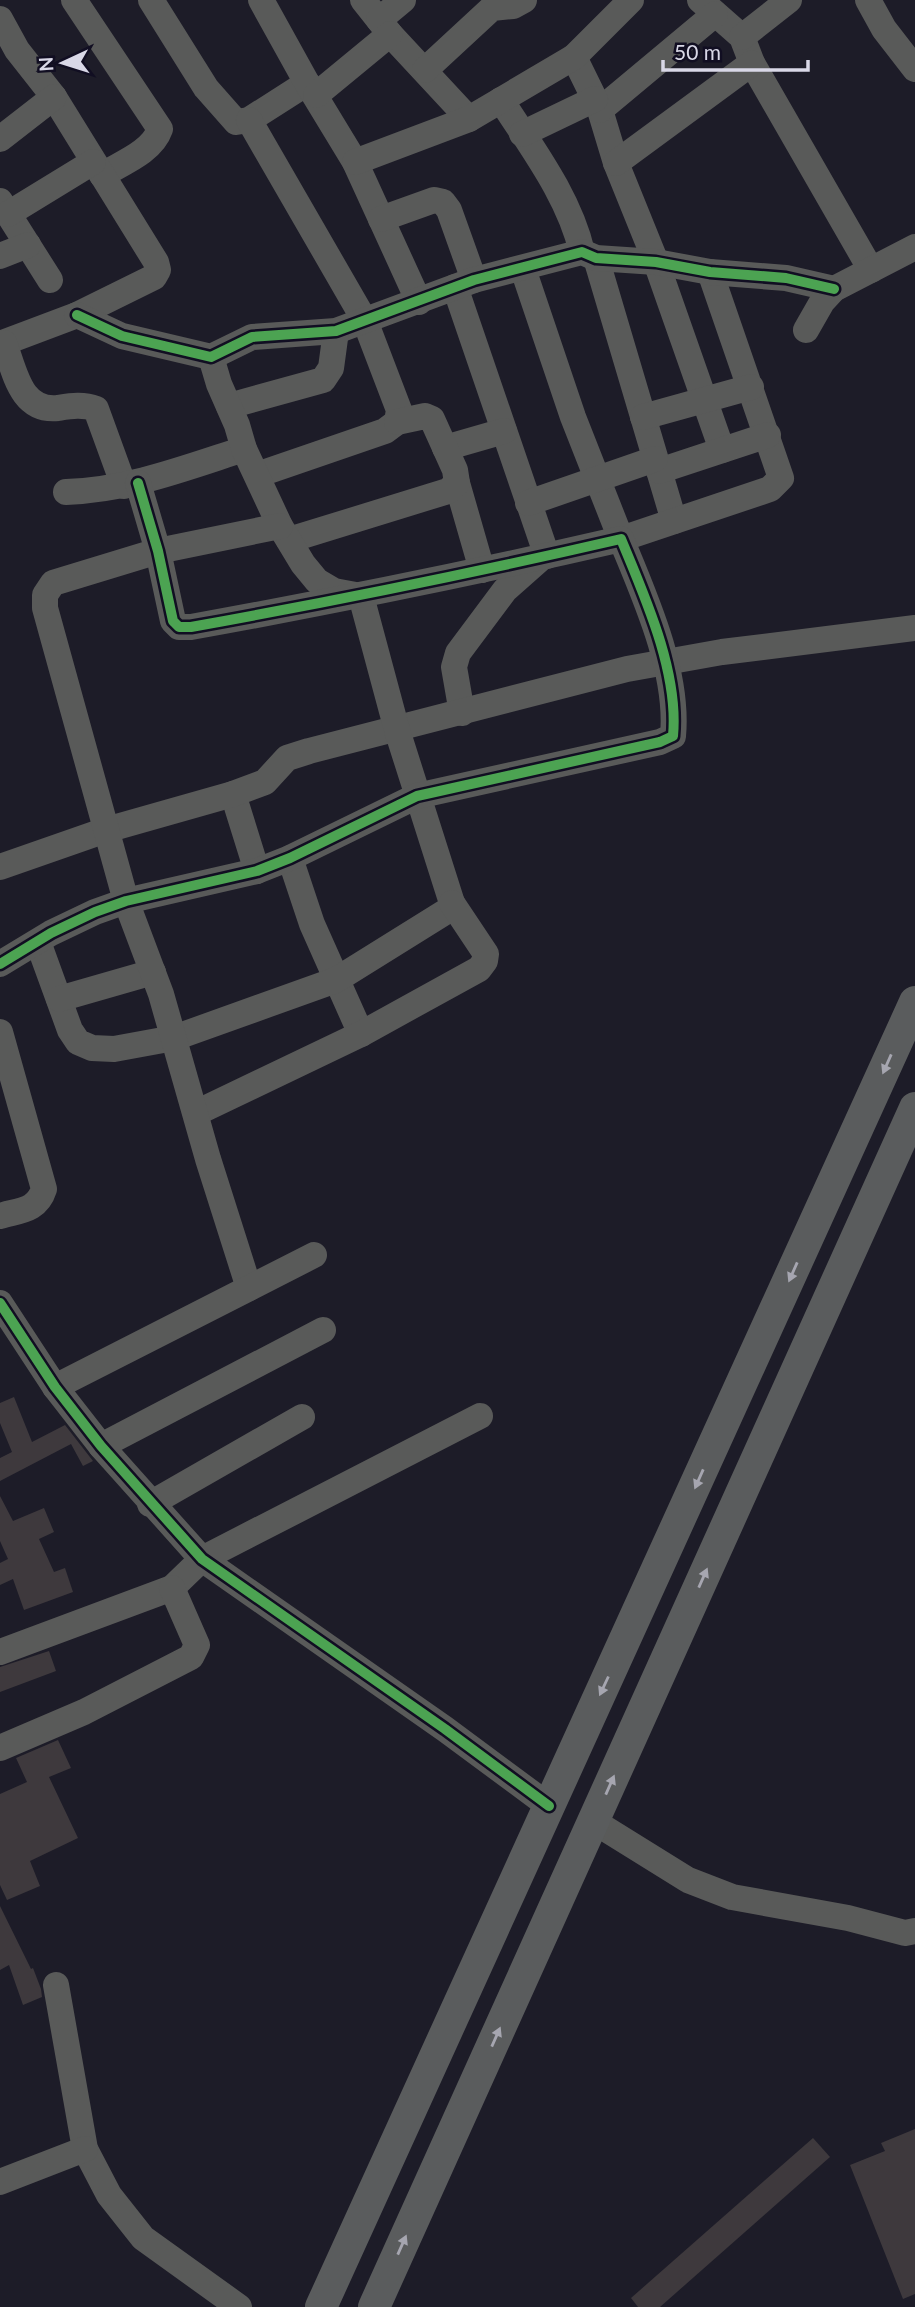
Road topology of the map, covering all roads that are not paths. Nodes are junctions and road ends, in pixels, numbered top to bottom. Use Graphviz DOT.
graph roads {
  1 [pos="74,0"];
  2 [pos="151,0"];
  3 [pos="261,0"];
  4 [pos="403,0"];
  5 [pos="631,0"];
  6 [pos="789,0"];
  7 [pos="868,0"];
  8 [pos="515,2"];
  9 [pos="708,7"];
  10 [pos="377,18"];
  11 [pos="0,19"];
  12 [pos="741,37"];
  13 [pos="8,57"];
  14 [pos="574,58"];
  15 [pos="752,63"];
  16 [pos="915,69"];
  17 [pos="425,70"];
  18 [pos="311,89"];
  19 [pos="54,97"];
  20 [pos="500,100"];
  21 [pos="597,104"];
  22 [pos="469,119"];
  23 [pos="248,120"];
  24 [pos="523,134"];
  25 [pos="0,139"];
  26 [pos="355,162"];
  27 [pos="616,163"];
  28 [pos="98,169"];
  29 [pos="4,207"];
  30 [pos="381,219"];
  31 [pos="28,245"];
  32 [pos="915,247"];
  33 [pos="589,255"];
  34 [pos="0,256"];
  35 [pos="656,262"];
  36 [pos="523,269"];
  37 [pos="871,270"];
  38 [pos="710,272"];
  39 [pos="50,280"];
  40 [pos="465,284"];
  41 [pos="834,289"];
  42 [pos="419,302"];
  43 [pos="77,315"];
  44 [pos="365,321"];
  45 [pos="806,330"];
  46 [pos="336,331"];
  47 [pos="2,344"];
  48 [pos="211,357"];
  49 [pos="751,387"];
  50 [pos="704,400"];
  51 [pos="229,406"];
  52 [pos="643,417"];
  53 [pos="397,422"];
  54 [pos="504,431"];
  55 [pos="768,435"];
  56 [pos="445,448"];
  57 [pos="244,449"];
  58 [pos="722,450"];
  59 [pos="657,465"];
  60 [pos="257,475"];
  61 [pos="596,480"];
  62 [pos="457,483"];
  63 [pos="131,484"];
  64 [pos="66,492"];
  65 [pos="528,503"];
  66 [pos="674,521"];
  67 [pos="285,533"];
  68 [pos="621,539"];
  69 [pos="158,551"];
  70 [pos="545,556"];
  71 [pos="482,570"];
  72 [pos="361,596"];
  73 [pos="915,628"];
  74 [pos="666,662"];
  75 [pos="461,713"];
  76 [pos="397,730"];
  77 [pos="233,794"];
  78 [pos="417,796"];
  79 [pos="106,830"];
  80 [pos="290,858"];
  81 [pos="0,867"];
  82 [pos="257,871"];
  83 [pos="127,901"];
  84 [pos="452,904"];
  85 [pos="38,942"];
  86 [pos="0,964"];
  87 [pos="153,972"];
  88 [pos="336,980"];
  89 [pos="58,999"];
  90 [pos="915,1002"];
  91 [pos="0,1032"];
  92 [pos="361,1034"];
  93 [pos="174,1038"];
  94 [pos="915,1108"];
  95 [pos="196,1113"];
  96 [pos="0,1216"];
  97 [pos="314,1255"];
  98 [pos="249,1288"];
  99 [pos="0,1303"];
  100 [pos="323,1330"];
  101 [pos="55,1387"];
  102 [pos="480,1416"];
  103 [pos="302,1417"];
  104 [pos="101,1446"];
  105 [pos="150,1504"];
  106 [pos="202,1559"];
  107 [pos="172,1588"];
  108 [pos="0,1652"];
  109 [pos="0,1748"];
  110 [pos="549,1806"];
  111 [pos="593,1821"];
  112 [pos="915,1931"];
  113 [pos="55,1985"];
  114 [pos="85,2149"];
  115 [pos="0,2182"];
  116 [pos="239,2307"];
  117 [pos="321,2307"];
  118 [pos="374,2307"];
  1 -- 28 [label="street"];
  2 -- 23 [label="street"];
  3 -- 18 [label="street"];
  4 -- 10 [label="street"];
  5 -- 14 [label="street"];
  6 -- 12 [label="street"];
  7 -- 16 [label="street"];
  8 -- 17 [label="street"];
  9 -- 12 [label="street"];
  9 -- 21 [label="street"];
  10 -- 17 [label="street"];
  10 -- 18 [label="street"];
  11 -- 13 [label="street"];
  12 -- 15 [label="street"];
  13 -- 19 [label="street"];
  14 -- 20 [label="street"];
  14 -- 21 [label="street"];
  15 -- 27 [label="street"];
  15 -- 37 [label="street"];
  17 -- 22 [label="street"];
  18 -- 23 [label="street"];
  18 -- 26 [label="street"];
  19 -- 25 [label="street"];
  19 -- 28 [label="street"];
  20 -- 22 [label="street"];
  20 -- 24 [label="street"];
  21 -- 24 [label="street"];
  21 -- 27 [label="street"];
  22 -- 26 [label="street"];
  23 -- 44 [label="street"];
  24 -- 33 [label="street"];
  26 -- 30 [label="street"];
  27 -- 35 [label="street"];
  28 -- 29 [label="street"];
  28 -- 43 [label="street"];
  29 -- 31 [label="street"];
  30 -- 40 [label="street"];
  30 -- 42 [label="street"];
  31 -- 34 [label="street"];
  31 -- 39 [label="street"];
  32 -- 37 [label="street"];
  33 -- 35 [label="street"];
  33 -- 36 [label="street"];
  33 -- 52 [label="street"];
  35 -- 38 [label="street"];
  35 -- 50 [label="street"];
  36 -- 40 [label="street"];
  36 -- 61 [label="street"];
  37 -- 41 [label="street"];
  38 -- 41 [label="street"];
  38 -- 49 [label="street"];
  40 -- 42 [label="street"];
  40 -- 54 [label="street"];
  41 -- 45 [label="street"];
  42 -- 44 [label="street"];
  43 -- 47 [label="street"];
  43 -- 48 [label="street"];
  44 -- 46 [label="street"];
  44 -- 53 [label="street"];
  46 -- 48 [label="street"];
  46 -- 51 [label="street"];
  47 -- 63 [label="street"];
  48 -- 51 [label="street"];
  49 -- 50 [label="street"];
  49 -- 55 [label="street"];
  50 -- 52 [label="street"];
  50 -- 58 [label="street"];
  51 -- 57 [label="street"];
  52 -- 59 [label="street"];
  53 -- 56 [label="street"];
  53 -- 60 [label="street"];
  54 -- 56 [label="street"];
  54 -- 65 [label="street"];
  55 -- 58 [label="street"];
  55 -- 66 [label="street"];
  56 -- 62 [label="street"];
  57 -- 60 [label="street"];
  57 -- 63 [label="street"];
  58 -- 59 [label="street"];
  59 -- 61 [label="street"];
  59 -- 66 [label="street"];
  60 -- 67 [label="street"];
  61 -- 65 [label="street"];
  61 -- 68 [label="street"];
  62 -- 67 [label="street"];
  62 -- 71 [label="street"];
  63 -- 64 [label="street"];
  63 -- 69 [label="street"];
  65 -- 70 [label="street"];
  66 -- 68 [label="street"];
  67 -- 69 [label="street"];
  67 -- 72 [label="street"];
  68 -- 70 [label="street"];
  68 -- 74 [label="street"];
  69 -- 72 [label="street"];
  69 -- 79 [label="street"];
  70 -- 71 [label="street"];
  70 -- 75 [label="street"];
  71 -- 72 [label="street"];
  72 -- 76 [label="street"];
  73 -- 74 [label="street"];
  74 -- 75 [label="street"];
  74 -- 78 [label="street"];
  75 -- 76 [label="street"];
  76 -- 77 [label="street"];
  76 -- 78 [label="street"];
  77 -- 79 [label="street"];
  77 -- 82 [label="street"];
  78 -- 80 [label="street"];
  78 -- 84 [label="street"];
  79 -- 81 [label="street"];
  79 -- 83 [label="street"];
  80 -- 82 [label="street"];
  80 -- 88 [label="street"];
  82 -- 83 [label="street"];
  83 -- 85 [label="street"];
  83 -- 87 [label="street"];
  84 -- 88 [label="street"];
  84 -- 92 [label="street"];
  85 -- 86 [label="street"];
  85 -- 89 [label="street"];
  87 -- 89 [label="street"];
  87 -- 93 [label="street"];
  88 -- 92 [label="street"];
  88 -- 93 [label="street"];
  89 -- 93 [label="street"];
  90 -- 110 [label="main road, one-way"];
  91 -- 96 [label="street"];
  92 -- 95 [label="street"];
  93 -- 95 [label="street"];
  111 -- 94 [label="main road, one-way"];
  95 -- 98 [label="street"];
  97 -- 98 [label="street"];
  98 -- 101 [label="street"];
  99 -- 101 [label="street"];
  100 -- 104 [label="street"];
  101 -- 104 [label="street"];
  102 -- 106 [label="street"];
  103 -- 105 [label="street"];
  104 -- 105 [label="street"];
  105 -- 106 [label="street"];
  106 -- 107 [label="street"];
  106 -- 110 [label="street"];
  107 -- 108 [label="street"];
  107 -- 109 [label="street"];
  110 -- 117 [label="main road"];
  111 -- 112 [label="street"];
  118 -- 111 [label="main road, one-way"];
  113 -- 114 [label="street"];
  114 -- 115 [label="street"];
  114 -- 116 [label="street"];
}
